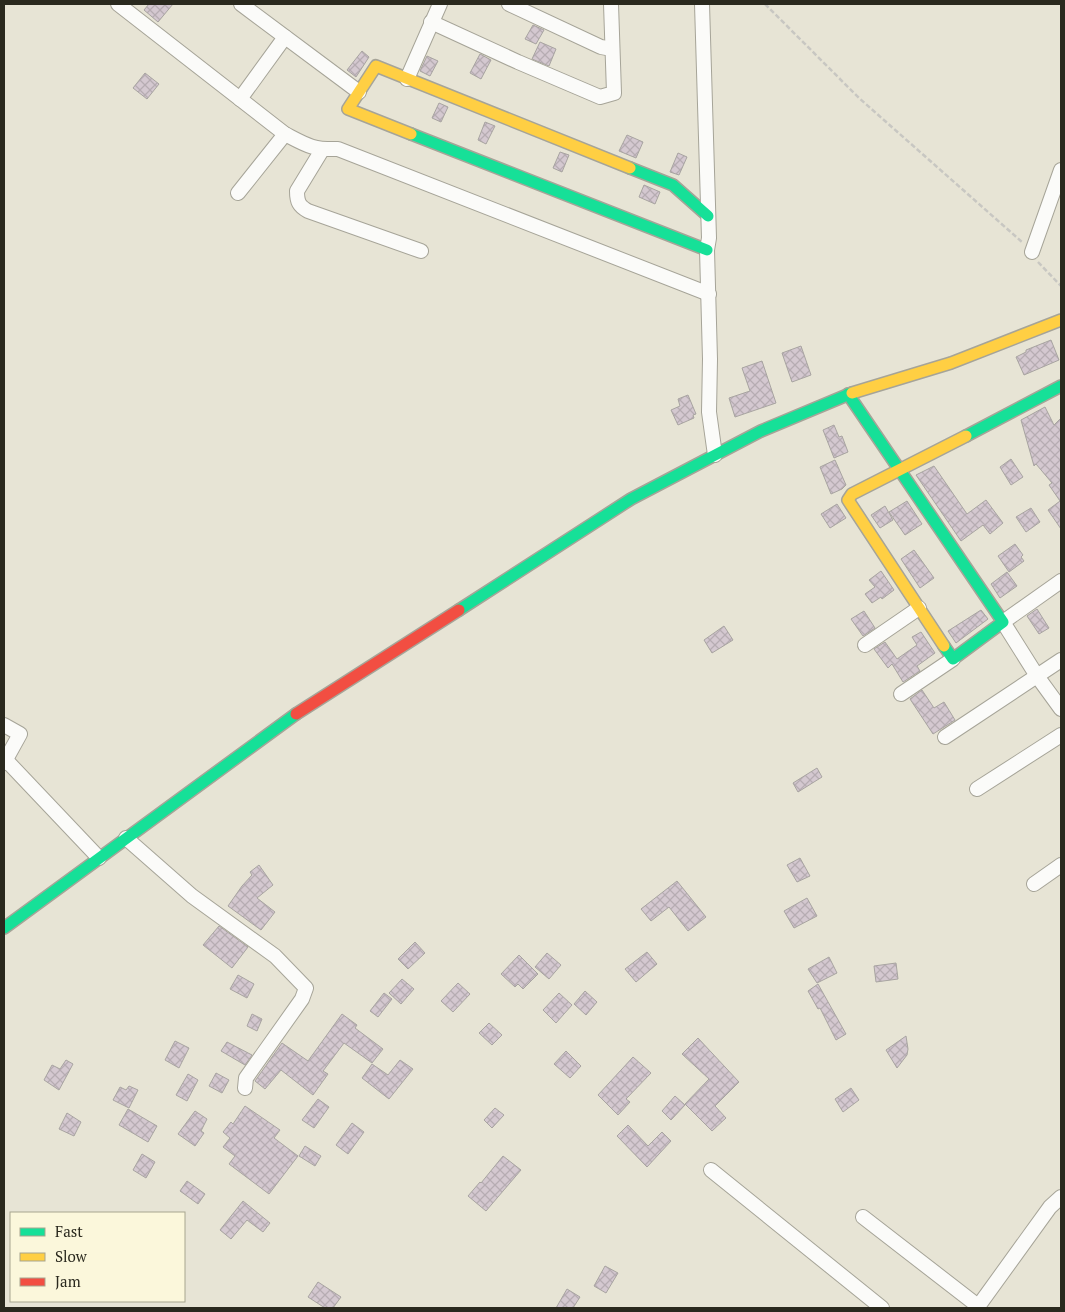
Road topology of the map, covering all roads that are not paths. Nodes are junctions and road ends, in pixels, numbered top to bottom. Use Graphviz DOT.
graph roads {
  1 [pos="118,4"];
  2 [pos="241,4"];
  3 [pos="440,4"];
  4 [pos="510,4"];
  5 [pos="611,4"];
  6 [pos="702,4"];
  7 [pos="431,22"];
  8 [pos="285,37"];
  9 [pos="612,49"];
  10 [pos="407,79"];
  11 [pos="359,92"];
  12 [pos="240,99"];
  13 [pos="285,134"];
  14 [pos="322,150"];
  15 [pos="1061,170"];
  16 [pos="238,193"];
  17 [pos="708,216"];
  18 [pos="707,250"];
  19 [pos="421,251"];
  20 [pos="1032,252"];
  21 [pos="709,294"];
  22 [pos="1061,320"];
  23 [pos="1061,386"];
  24 [pos="848,394"];
  25 [pos="715,455"];
  26 [pos="900,471"];
  27 [pos="1061,580"];
  28 [pos="919,608"];
  29 [pos="1004,622"];
  30 [pos="865,645"];
  31 [pos="953,659"];
  32 [pos="1061,660"];
  33 [pos="1037,676"];
  34 [pos="902,694"];
  35 [pos="1061,709"];
  36 [pos="4,725"];
  37 [pos="1061,735"];
  38 [pos="945,737"];
  39 [pos="5,762"];
  40 [pos="977,789"];
  41 [pos="126,838"];
  42 [pos="99,858"];
  43 [pos="1061,865"];
  44 [pos="1034,884"];
  45 [pos="4,928"];
  46 [pos="245,1088"];
  47 [pos="711,1170"];
  48 [pos="1061,1197"];
  49 [pos="863,1217"];
  50 [pos="977,1307"];
  51 [pos="882,1308"];
  1 -- 12 [label="street"];
  2 -- 8 [label="street"];
  3 -- 7 [label="street"];
  4 -- 9 [label="street"];
  5 -- 9 [label="street"];
  6 -- 17 [label="street"];
  7 -- 9 [label="street"];
  7 -- 10 [label="street"];
  8 -- 11 [label="street"];
  8 -- 12 [label="street"];
  10 -- 11 [label="street"];
  10 -- 17 [label="street"];
  11 -- 18 [label="street"];
  12 -- 13 [label="street"];
  13 -- 14 [label="street"];
  13 -- 16 [label="street"];
  14 -- 19 [label="street"];
  14 -- 21 [label="street"];
  15 -- 20 [label="street"];
  17 -- 18 [label="street"];
  18 -- 21 [label="street"];
  21 -- 25 [label="street"];
  22 -- 24 [label="street"];
  23 -- 26 [label="street"];
  24 -- 25 [label="street"];
  24 -- 26 [label="street"];
  25 -- 41 [label="street"];
  26 -- 28 [label="street"];
  26 -- 29 [label="street"];
  27 -- 29 [label="street"];
  28 -- 30 [label="street"];
  28 -- 31 [label="street"];
  29 -- 31 [label="street"];
  29 -- 33 [label="street"];
  31 -- 34 [label="street"];
  32 -- 33 [label="street"];
  33 -- 35 [label="street"];
  33 -- 38 [label="street"];
  36 -- 39 [label="street"];
  37 -- 40 [label="street"];
  39 -- 42 [label="street"];
  41 -- 42 [label="street"];
  41 -- 46 [label="street"];
  42 -- 45 [label="street"];
  43 -- 44 [label="street"];
  47 -- 51 [label="street"];
  48 -- 50 [label="street"];
  49 -- 50 [label="street"];
}
